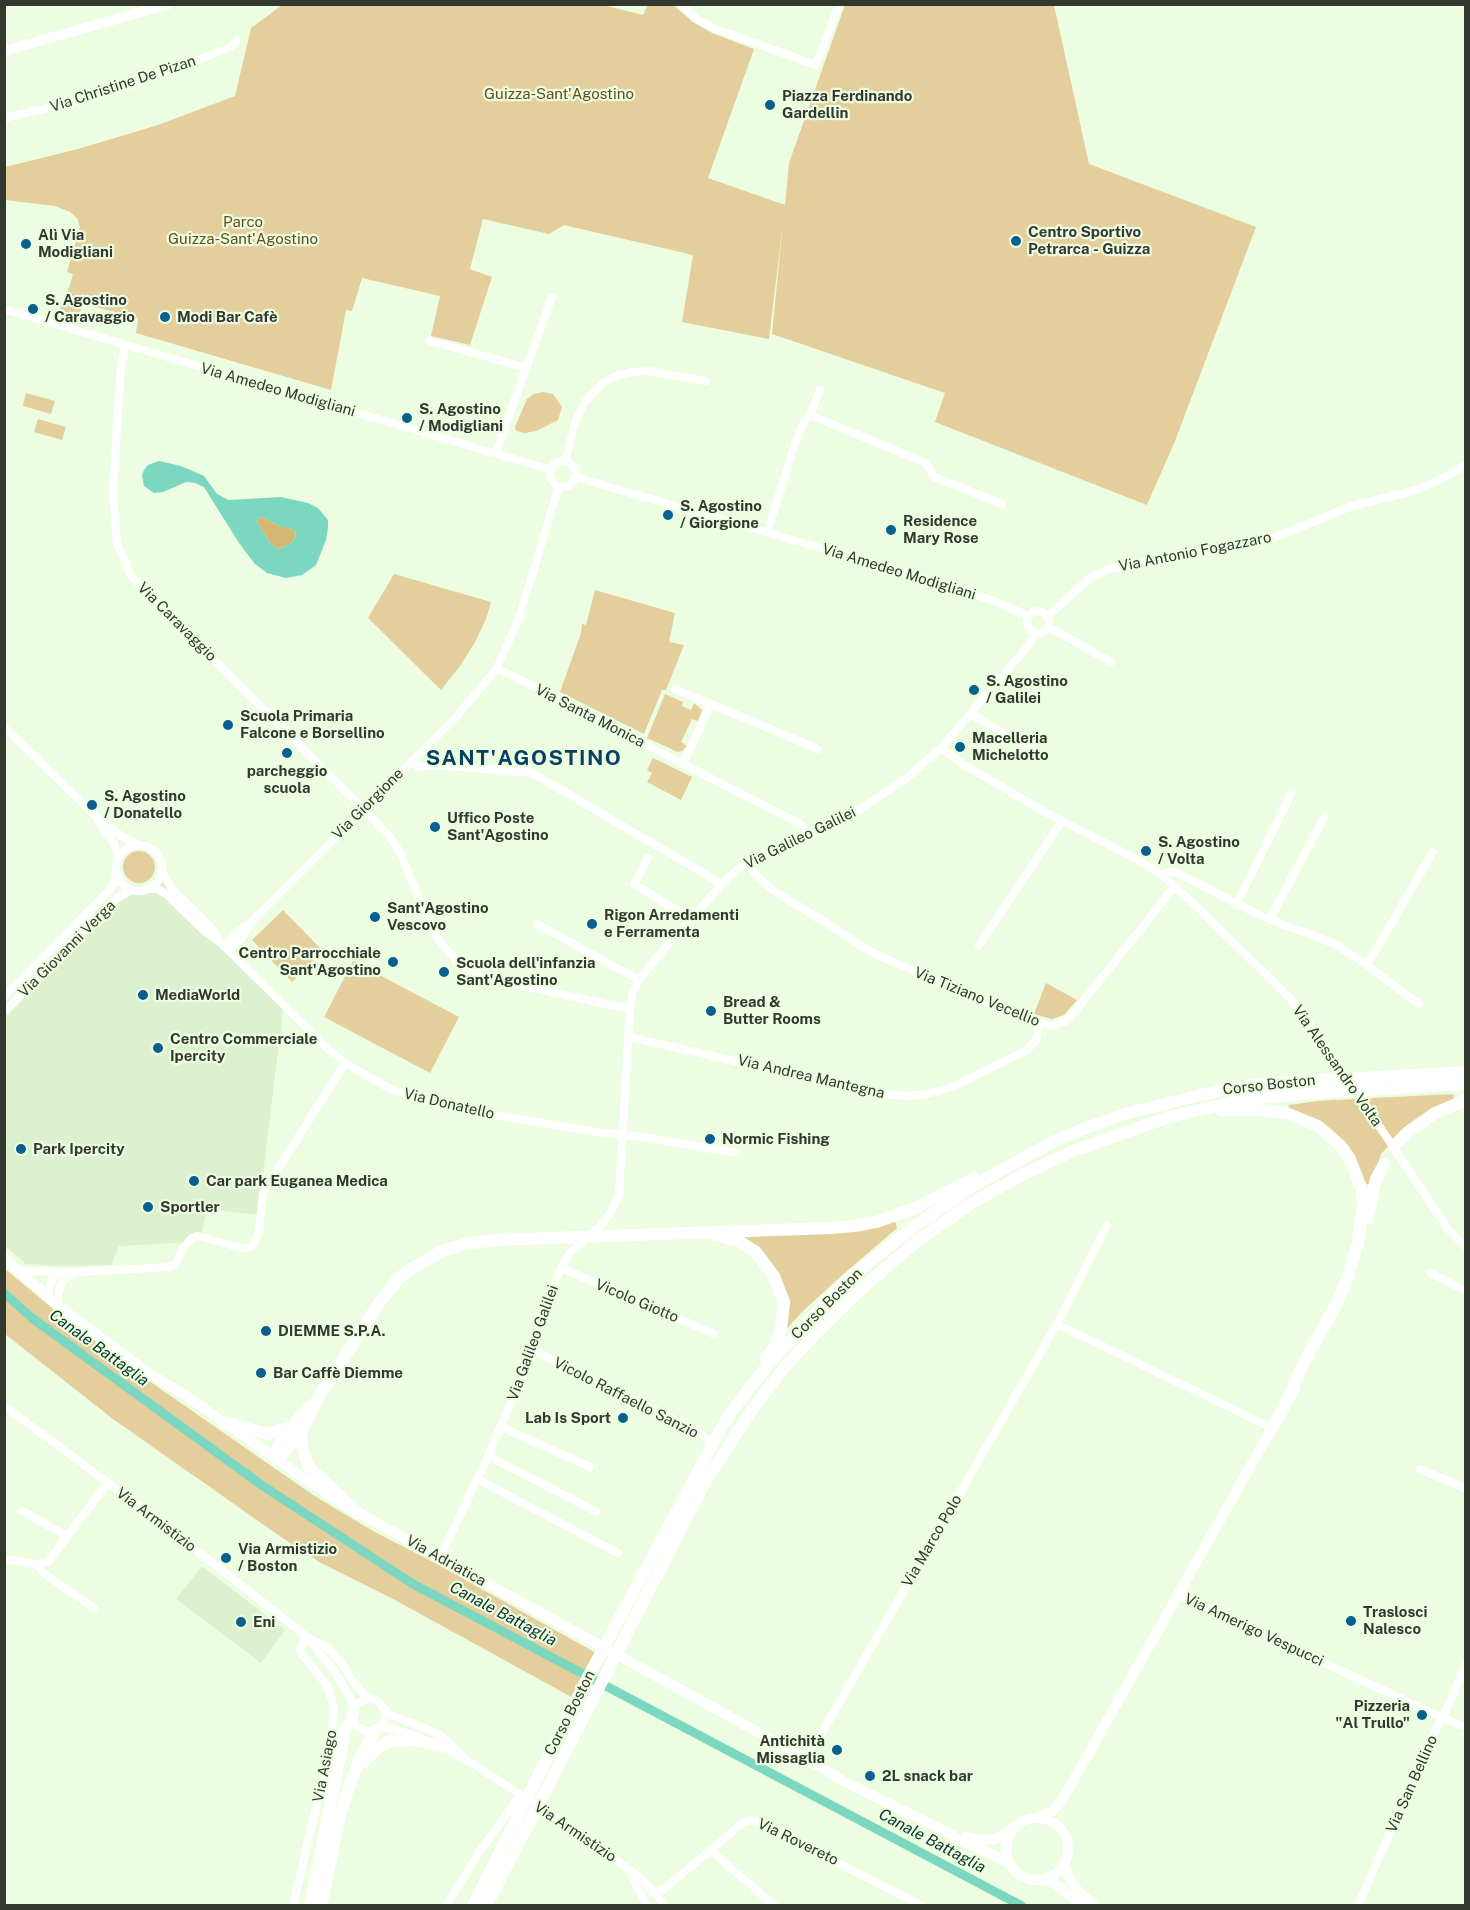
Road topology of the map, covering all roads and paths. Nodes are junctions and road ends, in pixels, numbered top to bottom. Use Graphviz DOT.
graph roads {
  1 [pos="169,4"];
  2 [pos="680,4"];
  3 [pos="839,4"];
  4 [pos="237,40"];
  5 [pos="4,51"];
  6 [pos="4,118"];
  7 [pos="552,297"];
  8 [pos="4,309"];
  9 [pos="430,341"];
  10 [pos="125,345"];
  11 [pos="527,368"];
  12 [pos="706,381"];
  13 [pos="820,390"];
  14 [pos="810,415"];
  15 [pos="496,454"];
  16 [pos="565,461"];
  17 [pos="1466,464"];
  18 [pos="551,470"];
  19 [pos="575,477"];
  20 [pos="559,486"];
  21 [pos="1002,504"];
  22 [pos="767,533"];
  23 [pos="1028,616"];
  24 [pos="1048,616"];
  25 [pos="1049,627"];
  26 [pos="1035,633"];
  27 [pos="1111,662"];
  28 [pos="497,668"];
  29 [pos="675,688"];
  30 [pos="711,704"];
  31 [pos="970,714"];
  32 [pos="4,727"];
  33 [pos="941,748"];
  34 [pos="818,749"];
  35 [pos="1042,756"];
  36 [pos="411,761"];
  37 [pos="683,764"];
  38 [pos="1291,794"];
  39 [pos="363,809"];
  40 [pos="1325,816"];
  41 [pos="97,818"];
  42 [pos="1062,822"];
  43 [pos="808,836"];
  44 [pos="137,844"];
  45 [pos="1433,852"];
  46 [pos="118,857"];
  47 [pos="648,858"];
  48 [pos="747,863"];
  49 [pos="162,872"];
  50 [pos="116,873"];
  51 [pos="1163,876"];
  52 [pos="722,884"];
  53 [pos="1174,887"];
  54 [pos="150,889"];
  55 [pos="132,890"];
  56 [pos="1236,904"];
  57 [pos="691,919"];
  58 [pos="1269,920"];
  59 [pos="537,924"];
  60 [pos="215,934"];
  61 [pos="238,937"];
  62 [pos="980,945"];
  63 [pos="225,946"];
  64 [pos="240,960"];
  65 [pos="1367,965"];
  66 [pos="639,980"];
  67 [pos="4,997"];
  68 [pos="1419,1004"];
  69 [pos="630,1008"];
  70 [pos="4,1012"];
  71 [pos="1040,1024"];
  72 [pos="629,1037"];
  73 [pos="345,1063"];
  74 [pos="1466,1072"];
  75 [pos="1466,1084"];
  76 [pos="1466,1100"];
  77 [pos="1198,1109"];
  78 [pos="623,1135"];
  79 [pos="1060,1138"];
  80 [pos="1398,1142"];
  81 [pos="736,1154"];
  82 [pos="1384,1164"];
  83 [pos="1107,1225"];
  84 [pos="702,1232"];
  85 [pos="1466,1247"];
  86 [pos="4,1258"];
  87 [pos="561,1268"];
  88 [pos="19,1271"];
  89 [pos="59,1272"];
  90 [pos="77,1272"];
  91 [pos="1431,1273"];
  92 [pos="1466,1291"];
  93 [pos="48,1296"];
  94 [pos="57,1305"];
  95 [pos="1057,1324"];
  96 [pos="714,1334"];
  97 [pos="533,1350"];
  98 [pos="1289,1396"];
  99 [pos="4,1406"];
  100 [pos="734,1408"];
  101 [pos="223,1422"];
  102 [pos="501,1427"];
  103 [pos="1272,1428"];
  104 [pos="296,1430"];
  105 [pos="716,1450"];
  106 [pos="488,1456"];
  107 [pos="277,1460"];
  108 [pos="590,1467"];
  109 [pos="1420,1469"];
  110 [pos="477,1479"];
  111 [pos="107,1483"];
  112 [pos="1466,1490"];
  113 [pos="23,1511"];
  114 [pos="597,1512"];
  115 [pos="358,1513"];
  116 [pos="66,1536"];
  117 [pos="618,1553"];
  118 [pos="440,1558"];
  119 [pos="4,1559"];
  120 [pos="39,1565"];
  121 [pos="1178,1595"];
  122 [pos="95,1609"];
  123 [pos="306,1636"];
  124 [pos="1466,1662"];
  125 [pos="371,1699"];
  126 [pos="383,1708"];
  127 [pos="353,1711"];
  128 [pos="1443,1718"];
  129 [pos="1466,1727"];
  130 [pos="378,1729"];
  131 [pos="438,1745"];
  132 [pos="807,1759"];
  133 [pos="470,1762"];
  134 [pos="355,1772"];
  135 [pos="519,1794"];
  136 [pos="1064,1797"];
  137 [pos="1036,1818"];
  138 [pos="1017,1826"];
  139 [pos="1061,1829"];
  140 [pos="951,1834"];
  141 [pos="711,1851"];
  142 [pos="1010,1864"];
  143 [pos="1064,1866"];
  144 [pos="630,1871"];
  145 [pos="493,1879"];
  146 [pos="1043,1880"];
  147 [pos="655,1893"];
  148 [pos="293,1905"];
  149 [pos="310,1905"];
  150 [pos="321,1905"];
  151 [pos="446,1905"];
  152 [pos="473,1905"];
  153 [pos="486,1905"];
  154 [pos="647,1905"];
  155 [pos="665,1905"];
  156 [pos="775,1905"];
  157 [pos="922,1905"];
  158 [pos="1082,1905"];
  159 [pos="1095,1905"];
  160 [pos="1358,1905"];
  1 -- 5 [label="main road"];
  2 -- 3 [label="street"];
  4 -- 6 [label="street, Via Christine De Pizan"];
  7 -- 11 [label="street"];
  8 -- 10 [label="street, Via Amedeo Modigliani"];
  9 -- 11 [label="street"];
  10 -- 15 [label="street, Via Amedeo Modigliani"];
  10 -- 39 [label="street, Via Caravaggio"];
  11 -- 15 [label="street"];
  12 -- 16 [label="street"];
  13 -- 14 [label="street"];
  14 -- 21 [label="street"];
  14 -- 22 [label="street"];
  15 -- 18 [label="street, Via Amedeo Modigliani"];
  16 -- 18 [label="street"];
  16 -- 19 [label="street"];
  17 -- 24 [label="street, Via Antonio Fogazzaro"];
  18 -- 20 [label="street"];
  19 -- 20 [label="street"];
  19 -- 22 [label="street, Via Amedeo Modigliani"];
  20 -- 28 [label="street, Via Giorgione"];
  22 -- 23 [label="street, Via Amedeo Modigliani"];
  23 -- 24 [label="street"];
  23 -- 26 [label="street"];
  24 -- 25 [label="street"];
  25 -- 26 [label="street"];
  25 -- 27 [label="street"];
  26 -- 31 [label="street, Via Galileo Galilei"];
  28 -- 36 [label="street, Via Giorgione"];
  28 -- 37 [label="street, Via Santa Monica"];
  29 -- 30 [label="street"];
  30 -- 34 [label="street"];
  30 -- 37 [label="street"];
  31 -- 33 [label="street, Via Galileo Galilei"];
  31 -- 35 [label="street"];
  32 -- 41 [label="street, Via Donatello"];
  33 -- 42 [label="street, Via Alessandro Volta"];
  33 -- 43 [label="street, Via Galileo Galilei"];
  36 -- 39 [label="street, Via Giorgione"];
  36 -- 52 [label="street"];
  37 -- 43 [label="street, Via Santa Monica"];
  38 -- 56 [label="street"];
  39 -- 61 [label="street, Via Giorgione"];
  39 -- 69 [label="street, Via Caravaggio"];
  40 -- 58 [label="street"];
  41 -- 44 [label="street, Via Donatello"];
  41 -- 46 [label="street, Via Donatello"];
  42 -- 51 [label="street, Via Alessandro Volta"];
  42 -- 62 [label="street"];
  43 -- 48 [label="street, Via Galileo Galilei"];
  44 -- 46 [label="street"];
  44 -- 49 [label="street, Via Donatello"];
  45 -- 65 [label="street"];
  46 -- 50 [label="street"];
  47 -- 57 [label="street"];
  48 -- 52 [label="street, Via Galileo Galilei"];
  48 -- 71 [label="street, Via Tiziano Vecellio"];
  49 -- 54 [label="street"];
  49 -- 60 [label="street, Via Donatello"];
  50 -- 55 [label="street"];
  50 -- 67 [label="street, Via Giovanni Verga"];
  51 -- 53 [label="street, Via Alessandro Volta"];
  51 -- 56 [label="street, Via Alessandro Volta"];
  52 -- 57 [label="street, Via Galileo Galilei"];
  53 -- 71 [label="street, Via Tiziano Vecellio"];
  53 -- 85 [label="street, Via Alessandro Volta"];
  54 -- 55 [label="street"];
  54 -- 63 [label="street, Via Donatello"];
  55 -- 70 [label="street, Via Giovanni Verga"];
  56 -- 58 [label="street, Via Alessandro Volta"];
  57 -- 66 [label="street, Via Galileo Galilei"];
  58 -- 65 [label="street, Via Alessandro Volta"];
  59 -- 66 [label="street"];
  60 -- 61 [label="street"];
  60 -- 63 [label="street, Via Donatello"];
  61 -- 63 [label="street, Via Giorgione"];
  61 -- 64 [label="street"];
  63 -- 64 [label="street, Via Donatello"];
  64 -- 73 [label="street, Via Donatello"];
  65 -- 68 [label="street, Via Alessandro Volta"];
  66 -- 69 [label="street, Via Galileo Galilei"];
  69 -- 72 [label="street, Via Galileo Galilei"];
  71 -- 72 [label="street, Via Andrea Mantegna"];
  72 -- 78 [label="street, Via Galileo Galilei"];
  73 -- 78 [label="street, Via Donatello"];
  73 -- 90 [label="street"];
  74 -- 79 [label="highway, Corso Boston"];
  75 -- 77 [label="highway, Corso Boston"];
  76 -- 80 [label="highway"];
  77 -- 98 [label="highway"];
  77 -- 145 [label="highway, Corso Boston"];
  78 -- 81 [label="street"];
  78 -- 87 [label="street, Via Galileo Galilei"];
  79 -- 84 [label="highway"];
  79 -- 100 [label="highway, Corso Boston"];
  82 -- 98 [label="highway"];
  83 -- 95 [label="street, Via Marco Polo"];
  84 -- 100 [label="highway"];
  84 -- 104 [label="highway"];
  86 -- 88 [label="main road, Via Adriatica"];
  87 -- 96 [label="street, Vicolo Giotto"];
  87 -- 97 [label="street, Via Galileo Galilei"];
  88 -- 89 [label="street"];
  88 -- 93 [label="main road, Via Adriatica"];
  89 -- 90 [label="street"];
  89 -- 93 [label="street"];
  90 -- 94 [label="street"];
  91 -- 92 [label="street"];
  93 -- 94 [label="main road, Via Adriatica"];
  94 -- 101 [label="main road, Via Adriatica"];
  95 -- 103 [label="street"];
  95 -- 132 [label="street, Via Marco Polo"];
  97 -- 102 [label="street, Via Galileo Galilei"];
  97 -- 105 [label="street, Vicolo Raffaello Sanzio"];
  98 -- 103 [label="highway"];
  99 -- 111 [label="street, Via Armistizio"];
  100 -- 145 [label="highway, Corso Boston"];
  101 -- 104 [label="highway"];
  101 -- 107 [label="main road, Via Adriatica"];
  102 -- 106 [label="street, Via Galileo Galilei"];
  102 -- 108 [label="street"];
  103 -- 121 [label="main road"];
  104 -- 107 [label="highway"];
  104 -- 115 [label="highway"];
  106 -- 110 [label="street, Via Galileo Galilei"];
  106 -- 114 [label="street"];
  107 -- 115 [label="main road, Via Adriatica"];
  109 -- 112 [label="street"];
  110 -- 117 [label="street"];
  110 -- 118 [label="street, Via Galileo Galilei"];
  111 -- 116 [label="street"];
  111 -- 123 [label="street, Via Armistizio"];
  113 -- 116 [label="street"];
  115 -- 118 [label="main road, Via Adriatica"];
  116 -- 120 [label="street"];
  118 -- 132 [label="main road, Via Adriatica"];
  119 -- 120 [label="street"];
  120 -- 122 [label="street"];
  121 -- 128 [label="street, Via Amerigo Vespucci"];
  121 -- 136 [label="main road, Via Amerigo Vespucci"];
  123 -- 125 [label="street, Via Armistizio"];
  123 -- 127 [label="street, Via Armistizio"];
  123 -- 148 [label="street, Via Asiago"];
  124 -- 128 [label="street, Via San Bellino"];
  125 -- 126 [label="street, Via Armistizio"];
  125 -- 127 [label="street"];
  126 -- 130 [label="street"];
  126 -- 133 [label="street, Via Armistizio"];
  127 -- 130 [label="street, Via Armistizio"];
  127 -- 149 [label="highway"];
  128 -- 129 [label="street, Via Amerigo Vespucci"];
  128 -- 160 [label="street, Via San Bellino"];
  130 -- 131 [label="street, Via Armistizio"];
  130 -- 134 [label="highway"];
  131 -- 133 [label="street, Via Armistizio"];
  131 -- 134 [label="highway"];
  132 -- 140 [label="main road, Via Adriatica"];
  133 -- 135 [label="street, Via Armistizio"];
  134 -- 150 [label="highway"];
  135 -- 144 [label="street, Via Armistizio"];
  135 -- 151 [label="street, Via Armistizio"];
  136 -- 137 [label="main road, Via Amerigo Vespucci"];
  136 -- 139 [label="main road, Via Amerigo Vespucci"];
  137 -- 138 [label="main road"];
  137 -- 139 [label="main road"];
  138 -- 140 [label="main road, Via Adriatica"];
  138 -- 142 [label="main road"];
  139 -- 143 [label="main road"];
  140 -- 142 [label="main road, Via Adriatica"];
  141 -- 147 [label="street, Via Rovereto"];
  141 -- 156 [label="street"];
  141 -- 157 [label="street, Via Rovereto"];
  142 -- 146 [label="main road"];
  143 -- 146 [label="main road"];
  143 -- 159 [label="main road"];
  144 -- 147 [label="street, Via Armistizio"];
  144 -- 154 [label="street"];
  145 -- 152 [label="highway, Corso Boston"];
  145 -- 153 [label="highway, Corso Boston"];
  146 -- 158 [label="main road"];
  147 -- 155 [label="street, Via Armistizio"];
}
